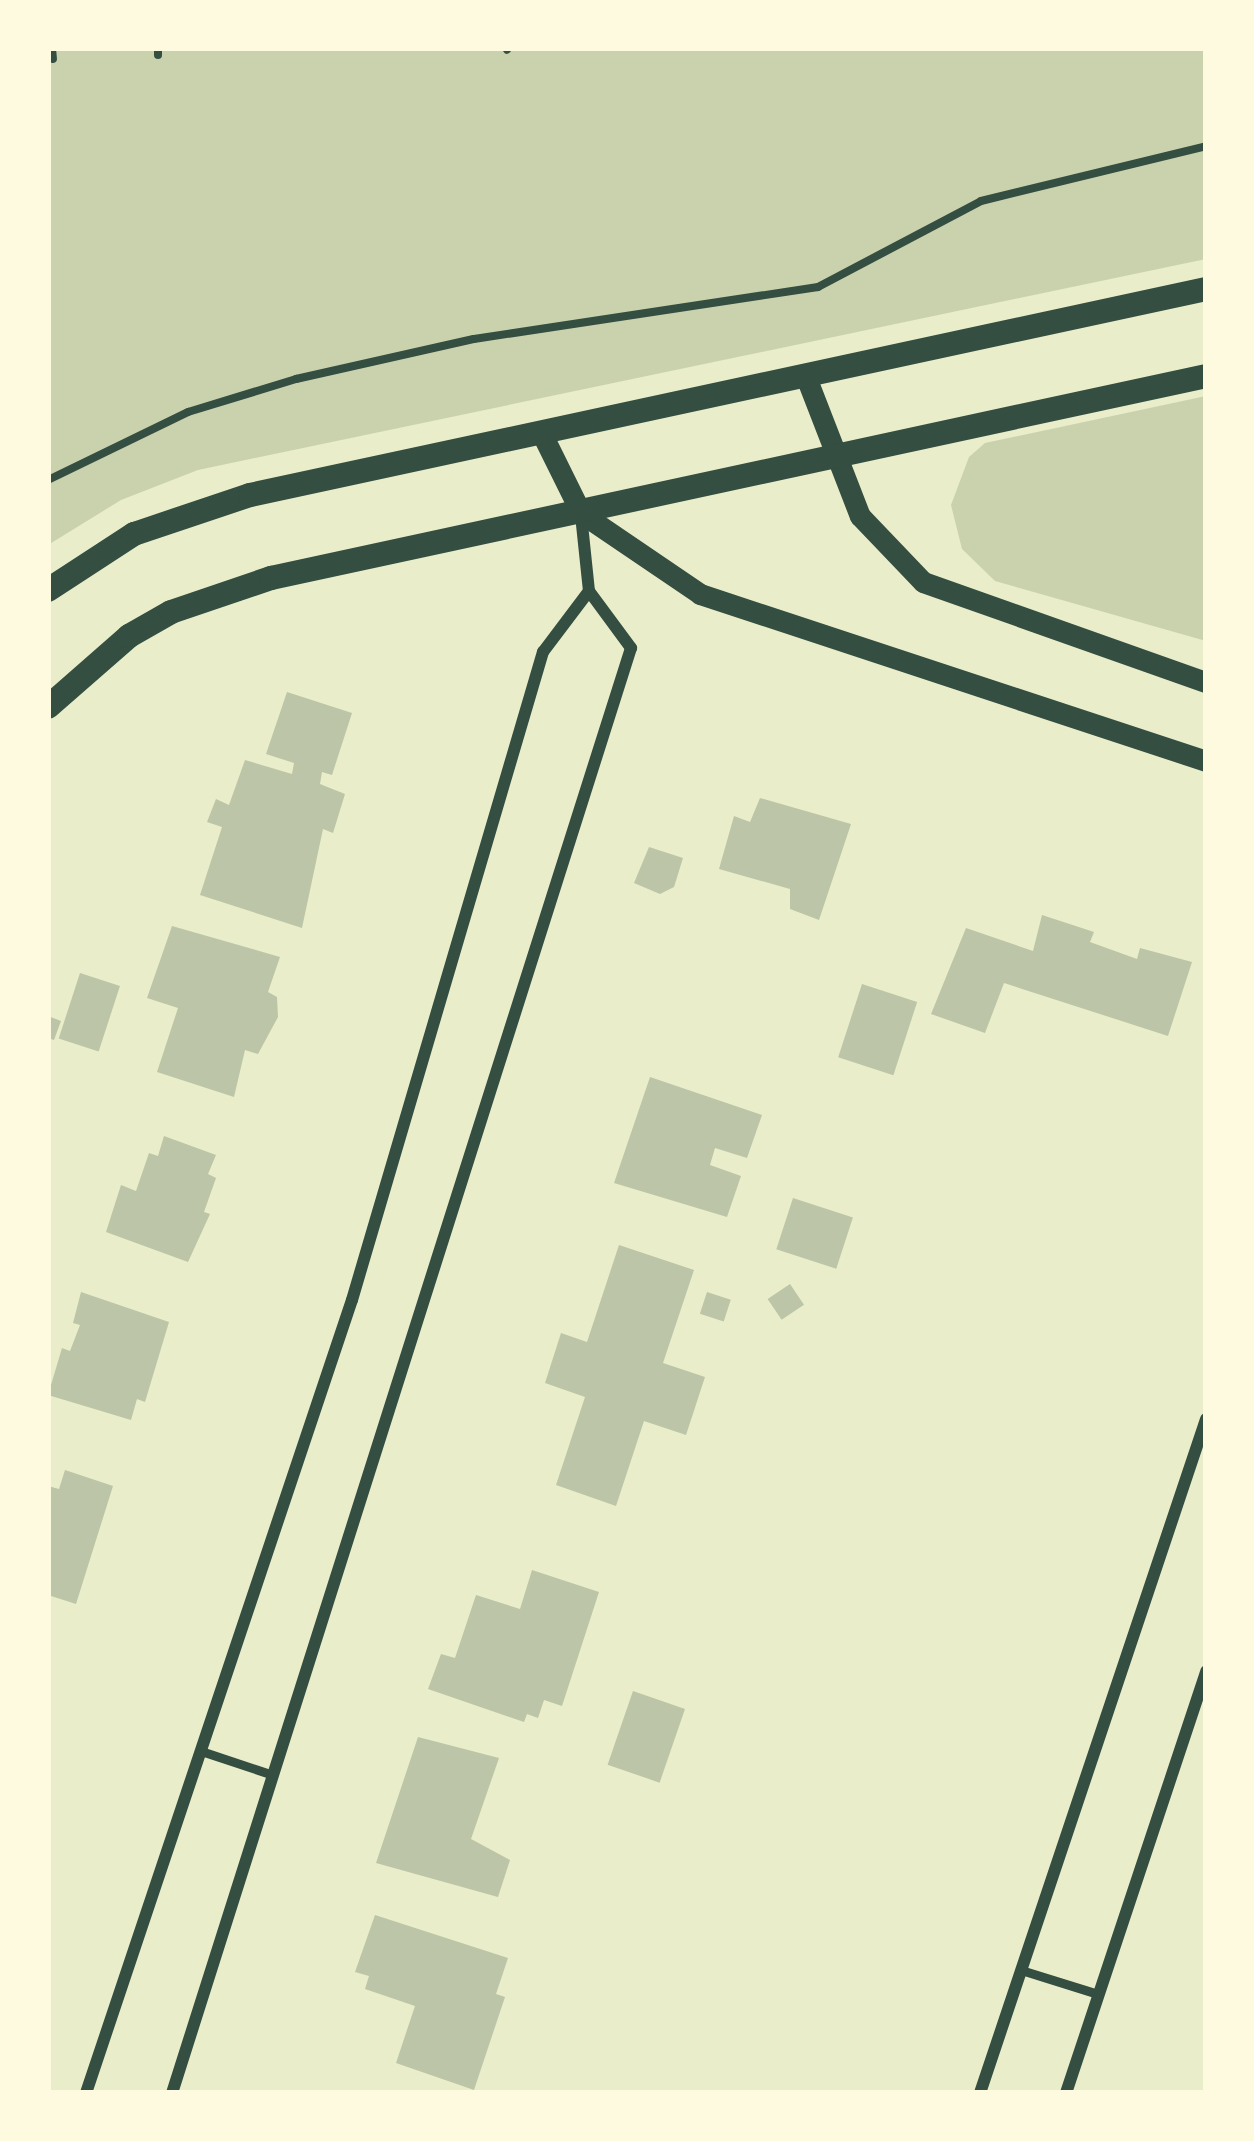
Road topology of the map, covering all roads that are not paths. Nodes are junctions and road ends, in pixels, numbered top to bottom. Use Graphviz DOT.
graph roads {
  1 [pos="1206,289"];
  2 [pos="1206,376"];
  3 [pos="806,377"];
  4 [pos="542,434"];
  5 [pos="835,460"];
  6 [pos="581,513"];
  7 [pos="48,590"];
  8 [pos="589,591"];
  9 [pos="1206,682"];
  10 [pos="48,707"];
  11 [pos="1206,761"];
  12 [pos="1206,1419"];
  13 [pos="1206,1671"];
  14 [pos="201,1750"];
  15 [pos="273,1775"];
  16 [pos="1021,1970"];
  17 [pos="1098,1994"];
  18 [pos="86,2093"];
  19 [pos="172,2093"];
  20 [pos="980,2093"];
  21 [pos="1066,2093"];
  1 -- 3 [label="main road"];
  2 -- 5 [label="main road"];
  3 -- 4 [label="main road"];
  3 -- 5 [label="street"];
  4 -- 6 [label="street"];
  4 -- 7 [label="main road"];
  5 -- 6 [label="main road"];
  5 -- 9 [label="street"];
  6 -- 8 [label="street"];
  6 -- 10 [label="main road"];
  6 -- 11 [label="street"];
  8 -- 14 [label="street"];
  8 -- 15 [label="street"];
  12 -- 16 [label="street"];
  13 -- 17 [label="street"];
  14 -- 15 [label="lane"];
  14 -- 18 [label="street"];
  15 -- 19 [label="street"];
  16 -- 17 [label="lane"];
  16 -- 20 [label="street"];
  17 -- 21 [label="street"];
}
